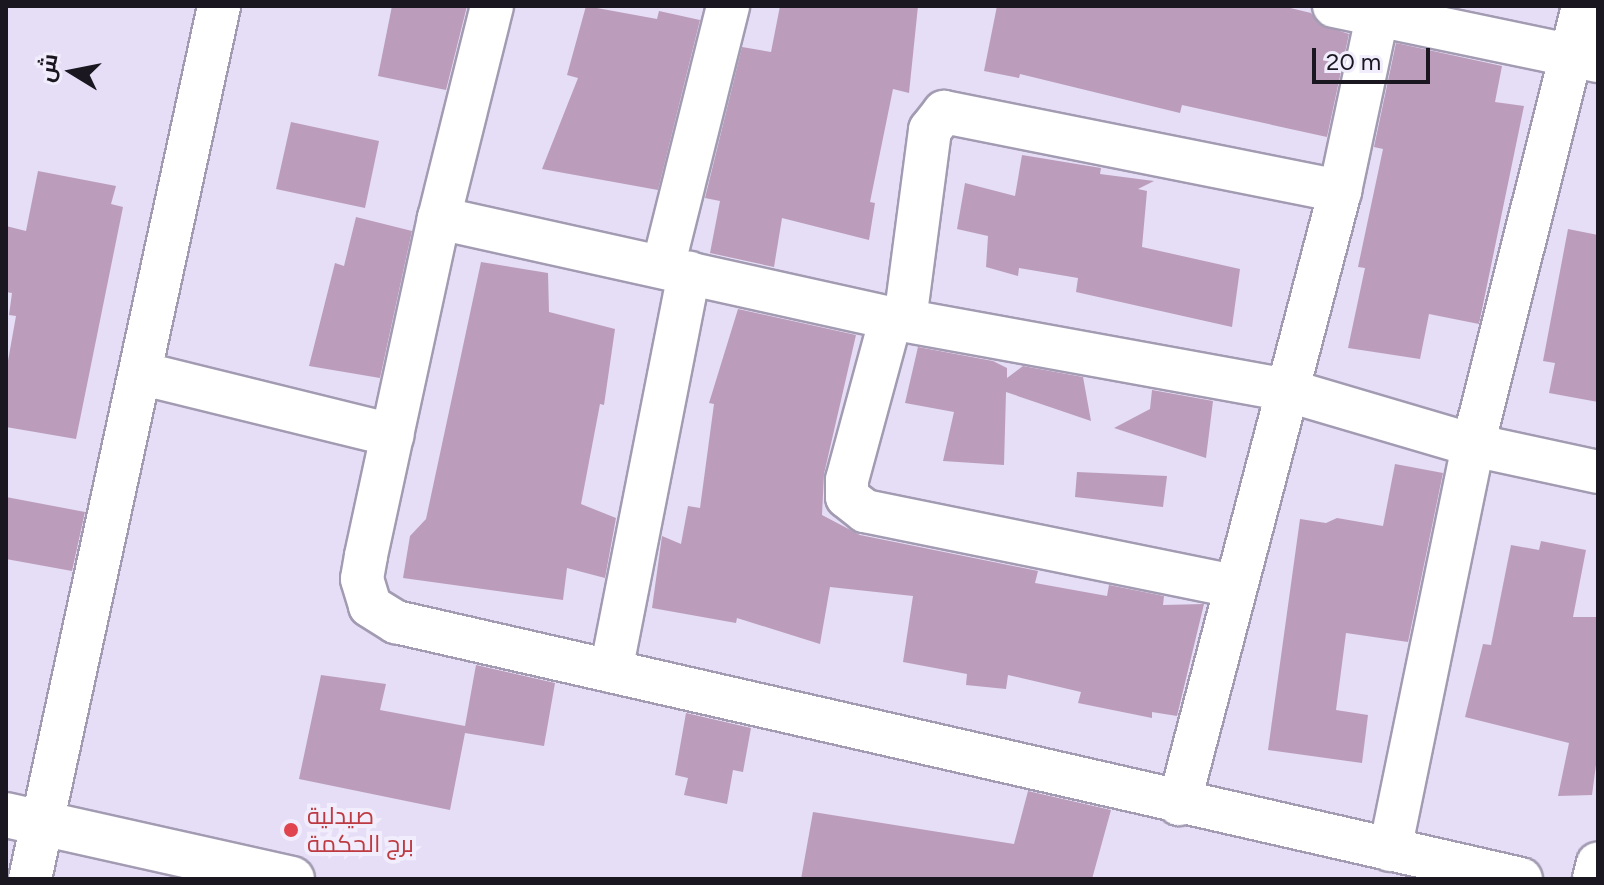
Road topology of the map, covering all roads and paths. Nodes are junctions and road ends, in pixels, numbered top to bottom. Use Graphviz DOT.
graph roads {
  1 [pos="219,6"];
  2 [pos="492,6"];
  3 [pos="728,6"];
  4 [pos="1583,6"];
  5 [pos="1360,10"];
  6 [pos="1585,58"];
  7 [pos="1340,191"];
  8 [pos="439,218"];
  9 [pos="676,270"];
  10 [pos="898,319"];
  11 [pos="140,373"];
  12 [pos="1286,390"];
  13 [pos="392,435"];
  14 [pos="1473,445"];
  15 [pos="1598,472"];
  16 [pos="1234,586"];
  17 [pos="611,671"];
  18 [pos="1179,804"];
  19 [pos="24,819"];
  20 [pos="1390,850"];
  21 [pos="1598,863"];
  22 [pos="30,879"];
  23 [pos="292,879"];
  24 [pos="1521,879"];
  25 [pos="1594,879"];
  1 -- 11 [label="street"];
  2 -- 8 [label="street"];
  3 -- 9 [label="street"];
  4 -- 6 [label="street"];
  5 -- 6 [label="street"];
  5 -- 7 [label="street"];
  6 -- 14 [label="street"];
  7 -- 10 [label="street"];
  7 -- 12 [label="street"];
  8 -- 9 [label="street"];
  8 -- 13 [label="street"];
  9 -- 10 [label="street"];
  9 -- 17 [label="street"];
  10 -- 12 [label="street"];
  10 -- 16 [label="street"];
  11 -- 13 [label="street"];
  11 -- 19 [label="street"];
  12 -- 14 [label="street"];
  12 -- 16 [label="street"];
  13 -- 17 [label="street"];
  14 -- 15 [label="street"];
  14 -- 20 [label="street"];
  16 -- 18 [label="street"];
  17 -- 18 [label="street"];
  18 -- 20 [label="street"];
  19 -- 22 [label="street"];
  19 -- 23 [label="street"];
  20 -- 24 [label="street"];
  21 -- 25 [label="street"];
}
